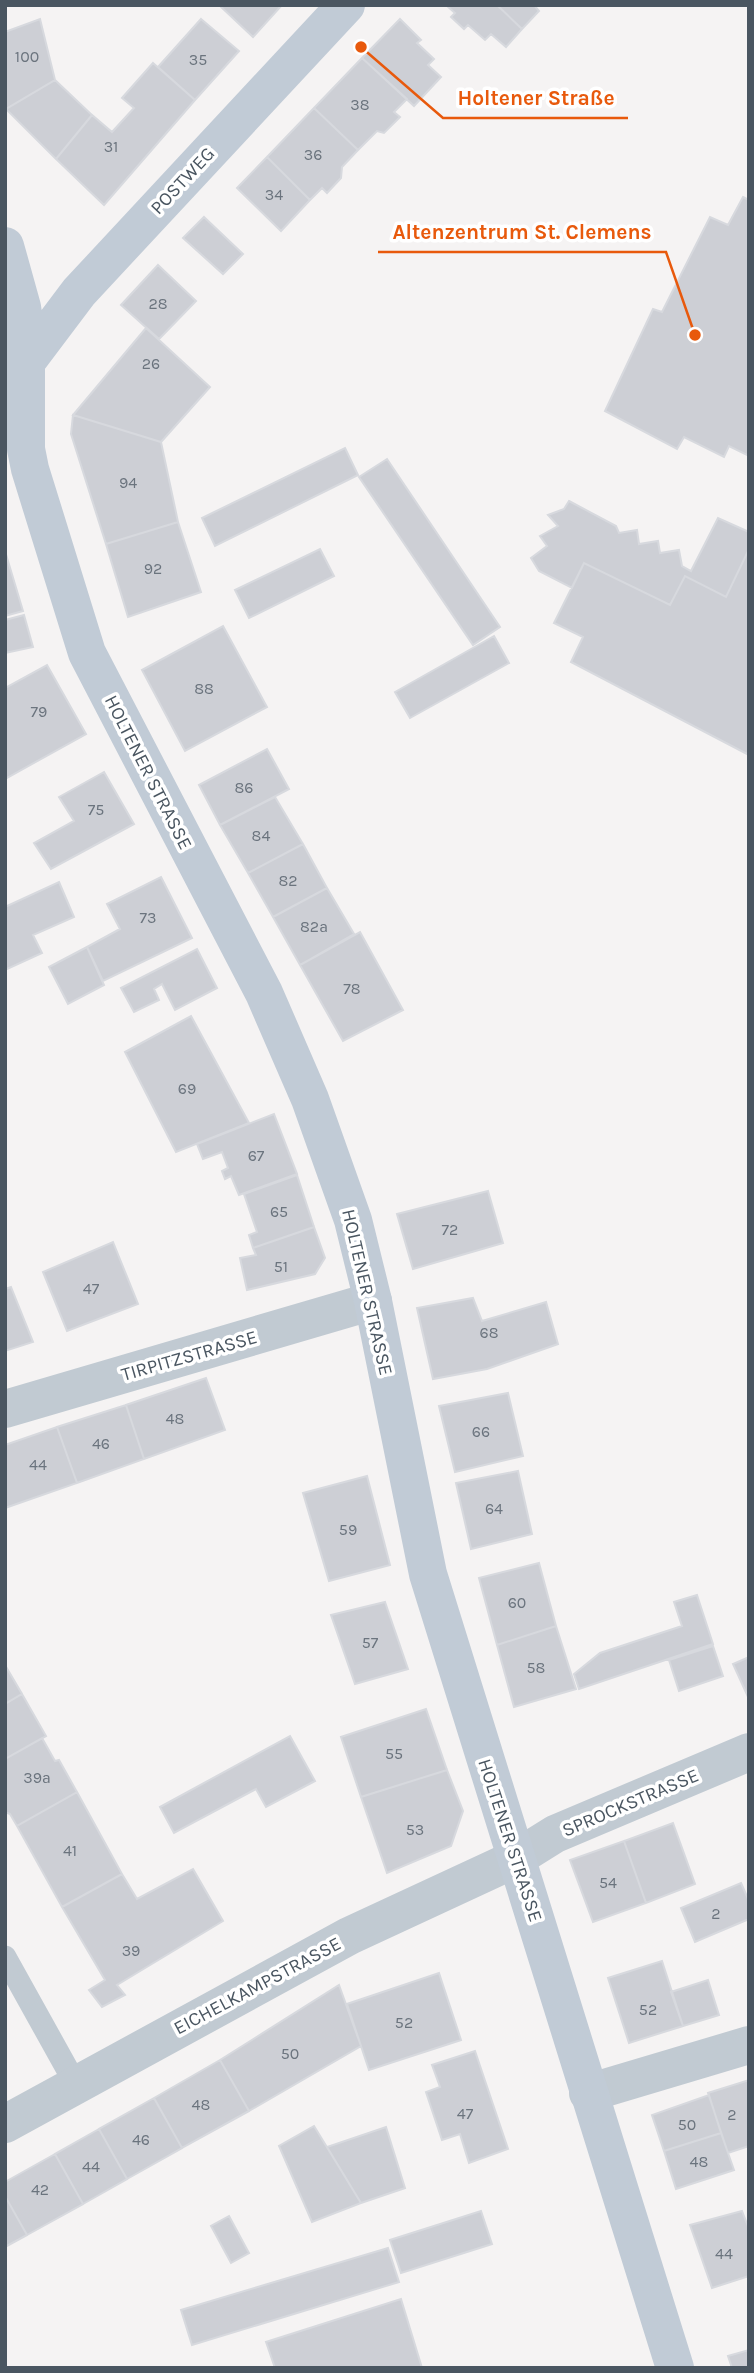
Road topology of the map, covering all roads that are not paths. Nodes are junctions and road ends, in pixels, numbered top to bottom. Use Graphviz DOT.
graph roads {
  1 [pos="346,5"];
  2 [pos="5,246"];
  3 [pos="27,361"];
  4 [pos="373,1301"];
  5 [pos="5,1409"];
  6 [pos="749,1752"];
  7 [pos="516,1859"];
  8 [pos="5,1957"];
  9 [pos="749,2045"];
  10 [pos="75,2083"];
  11 [pos="588,2094"];
  12 [pos="5,2124"];
  13 [pos="675,2368"];
  1 -- 3 [label="main road, POSTWEG"];
  2 -- 3 [label="main road, HOLTENER STRASSE"];
  3 -- 4 [label="main road, HOLTENER STRASSE"];
  4 -- 5 [label="street, TIRPITZSTRASSE"];
  4 -- 7 [label="main road, HOLTENER STRASSE"];
  6 -- 7 [label="street, SPROCKSTRASSE"];
  7 -- 10 [label="street, EICHELKAMPSTRASSE"];
  7 -- 11 [label="main road, HOLTENER STRASSE"];
  8 -- 10 [label="lane"];
  9 -- 11 [label="street"];
  10 -- 12 [label="street, EICHELKAMPSTRASSE"];
  11 -- 13 [label="main road, HOLTENER STRASSE"];
}
